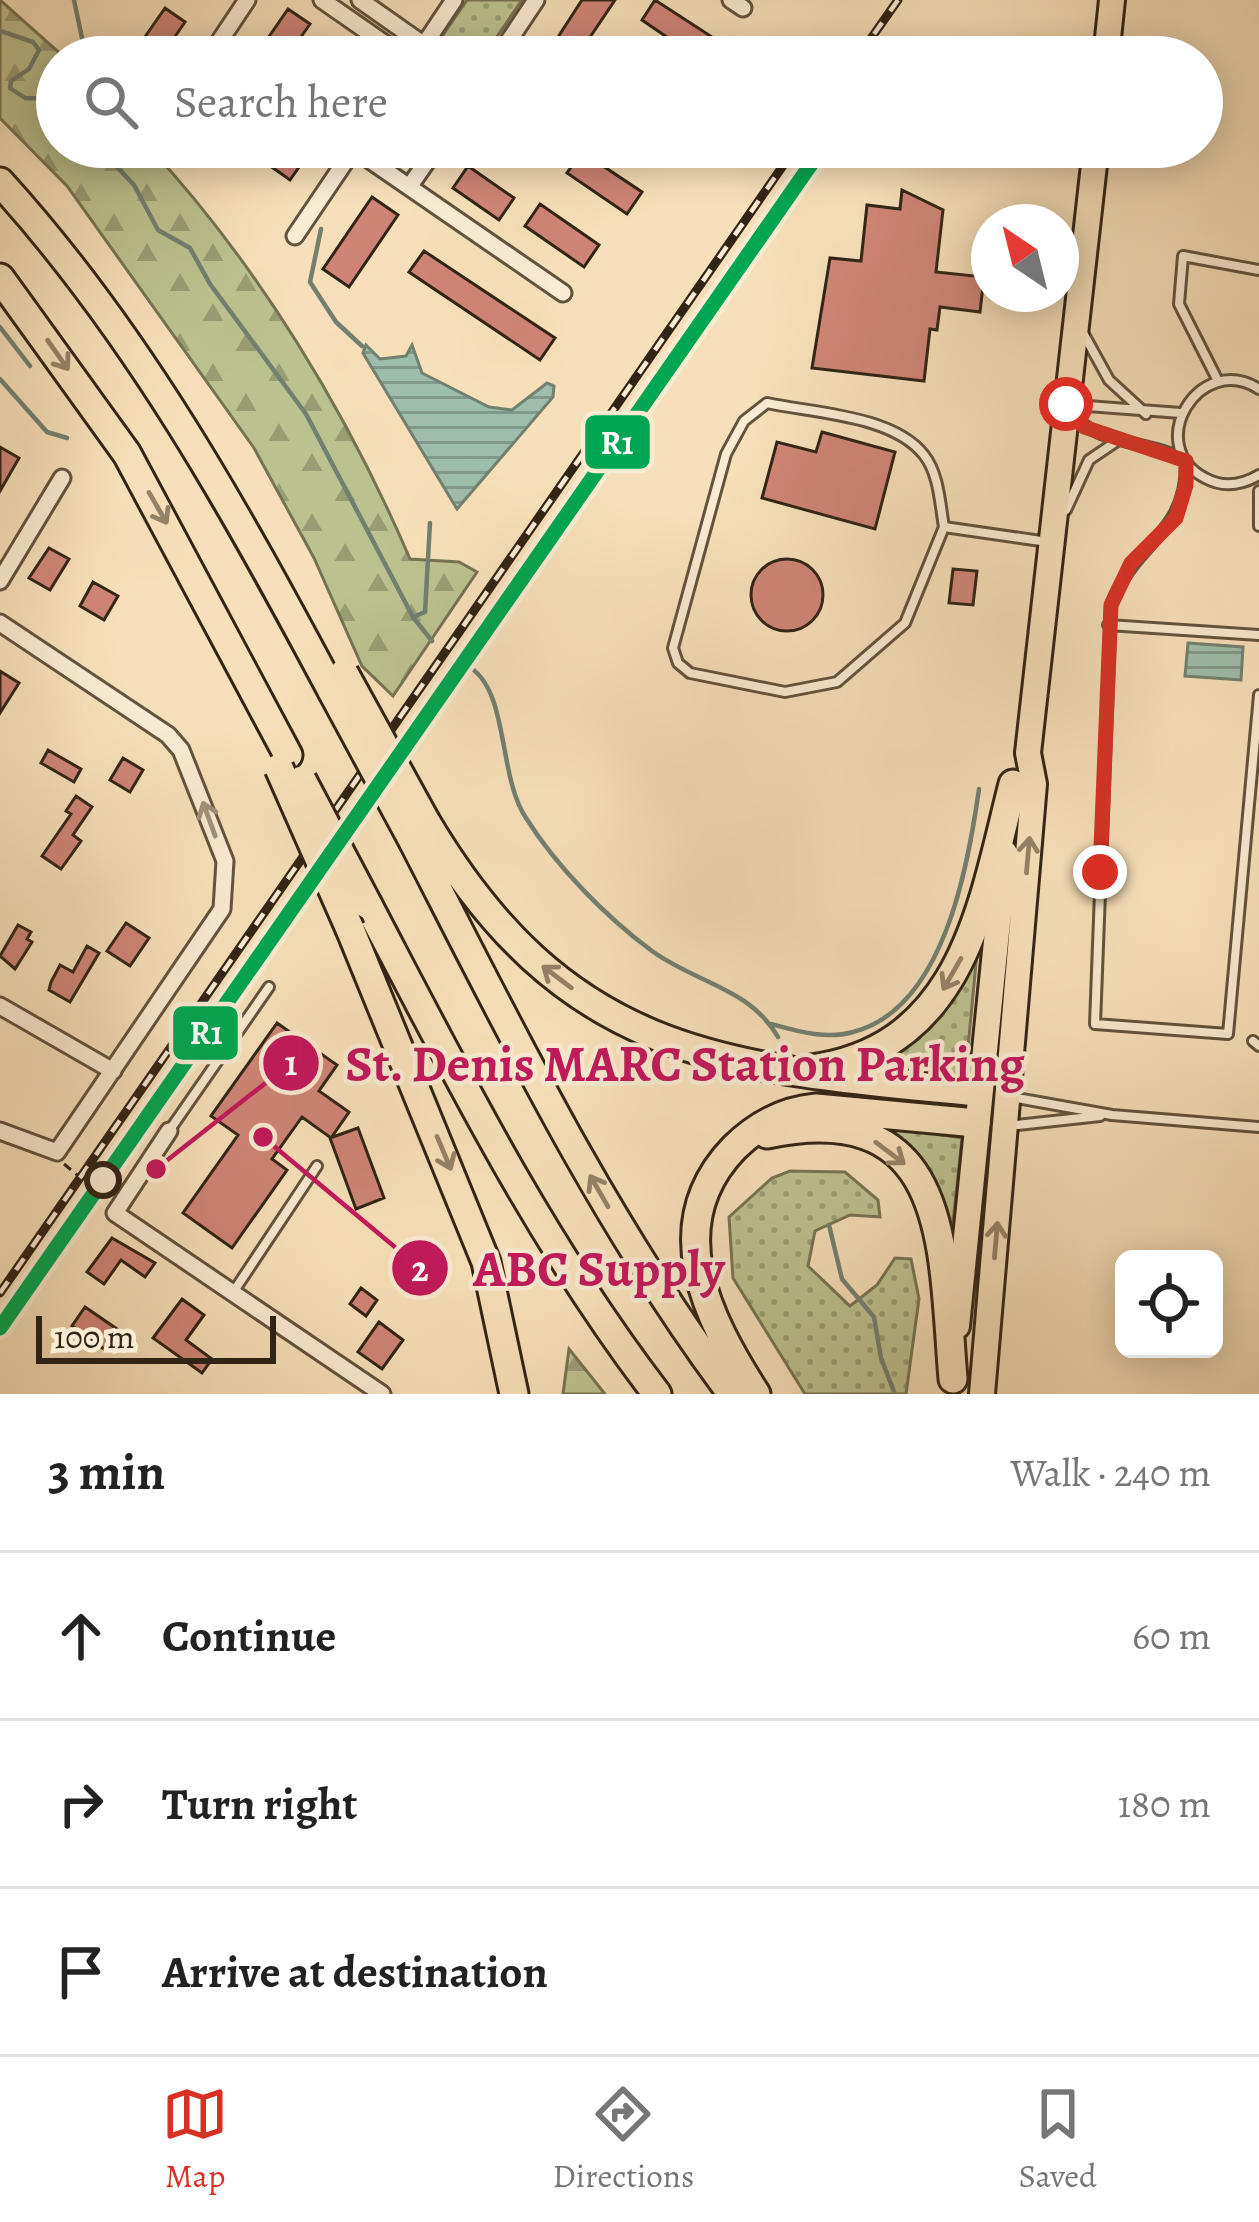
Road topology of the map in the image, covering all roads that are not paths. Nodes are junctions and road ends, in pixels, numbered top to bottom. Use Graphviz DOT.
graph roads {
  1 [pos="247,0"];
  2 [pos="322,0"];
  3 [pos="360,0"];
  4 [pos="454,0"];
  5 [pos="536,0"];
  6 [pos="1112,0"];
  7 [pos="223,36"];
  8 [pos="374,36"];
  9 [pos="402,36"];
  10 [pos="430,36"];
  11 [pos="517,36"];
  12 [pos="1108,36"];
  13 [pos="341,168"];
  14 [pos="383,168"];
  15 [pos="423,168"];
  16 [pos="1094,168"];
  17 [pos="0,182"];
  18 [pos="410,187"];
  19 [pos="295,236"];
  20 [pos="1259,270"];
  21 [pos="0,278"];
  22 [pos="562,293"];
  23 [pos="1076,320"];
  24 [pos="1218,381"];
  25 [pos="1259,389"];
  26 [pos="1066,404"];
  27 [pos="1181,413"];
  28 [pos="1146,414"];
  29 [pos="1121,438"];
  30 [pos="1186,461"];
  31 [pos="1259,475"];
  32 [pos="62,478"];
  33 [pos="1259,491"];
  34 [pos="1259,526"];
  35 [pos="944,527"];
  36 [pos="1052,542"];
  37 [pos="0,581"];
  38 [pos="0,623"];
  39 [pos="1108,625"];
  40 [pos="1259,635"];
  41 [pos="1259,695"];
  42 [pos="1028,753"];
  43 [pos="284,762"];
  44 [pos="1013,784"];
  45 [pos="419,832"];
  46 [pos="269,987"];
  47 [pos="0,1006"];
  48 [pos="113,1071"];
  49 [pos="777,1073"];
  50 [pos="978,1093"];
  51 [pos="1008,1097"];
  52 [pos="1112,1115"];
  53 [pos="976,1124"];
  54 [pos="1006,1126"];
  55 [pos="1259,1127"];
  56 [pos="0,1131"];
  57 [pos="169,1131"];
  58 [pos="740,1142"];
  59 [pos="317,1166"];
  60 [pos="233,1293"];
  61 [pos="952,1386"];
  62 [pos="382,1394"];
  63 [pos="514,1394"];
  64 [pos="657,1394"];
  65 [pos="732,1394"];
  66 [pos="756,1394"];
  67 [pos="982,1394"];
  1 -- 7 [label="street"];
  2 -- 8 [label="street"];
  3 -- 9 [label="street"];
  4 -- 10 [label="street"];
  5 -- 11 [label="street"];
  6 -- 12 [label="main road"];
  13 -- 19 [label="street"];
  14 -- 18 [label="street"];
  15 -- 18 [label="street"];
  16 -- 23 [label="main road"];
  17 -- 45 [label="highway, bridge"];
  18 -- 22 [label="street"];
  20 -- 24 [label="lane"];
  21 -- 43 [label="highway, one-way"];
  23 -- 26 [label="main road"];
  23 -- 28 [label="lane"];
  24 -- 25 [label="lane"];
  24 -- 27 [label="lane"];
  26 -- 28 [label="lane"];
  26 -- 29 [label="lane"];
  26 -- 36 [label="main road"];
  27 -- 28 [label="lane"];
  27 -- 30 [label="lane"];
  29 -- 30 [label="lane"];
  29 -- 36 [label="lane"];
  30 -- 31 [label="lane"];
  30 -- 39 [label="lane"];
  32 -- 37 [label="street"];
  33 -- 34 [label="lane"];
  35 -- 35 [label="lane"];
  35 -- 36 [label="lane"];
  36 -- 42 [label="main road"];
  48 -- 38 [label="street, one-way"];
  39 -- 40 [label="lane"];
  39 -- 41 [label="lane"];
  42 -- 44 [label="main road"];
  51 -- 42 [label="main road, one-way"];
  43 -- 63 [label="highway, one-way, bridge"];
  43 -- 64 [label="highway, bridge"];
  44 -- 49 [label="highway, one-way"];
  44 -- 50 [label="main road"];
  49 -- 45 [label="highway, one-way"];
  65 -- 45 [label="highway, one-way"];
  46 -- 57 [label="lane"];
  47 -- 48 [label="street"];
  48 -- 56 [label="street"];
  49 -- 50 [label="highway"];
  50 -- 51 [label="main road"];
  50 -- 53 [label="main road"];
  51 -- 52 [label="lane"];
  51 -- 54 [label="main road"];
  52 -- 54 [label="lane"];
  52 -- 55 [label="lane"];
  53 -- 54 [label="main road"];
  53 -- 58 [label="highway"];
  53 -- 61 [label="main road"];
  67 -- 54 [label="main road, one-way"];
  57 -- 60 [label="street"];
  58 -- 61 [label="highway, one-way"];
  58 -- 66 [label="highway"];
  59 -- 60 [label="lane"];
  60 -- 62 [label="street"];
}
